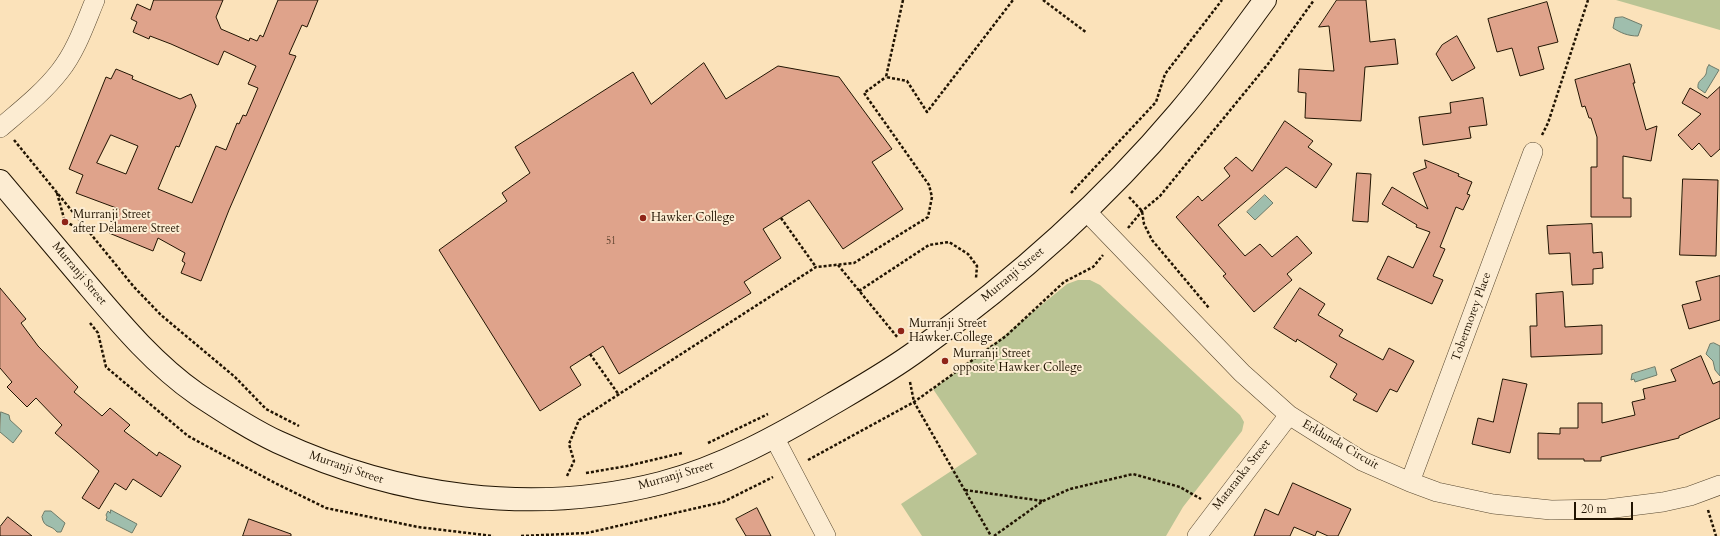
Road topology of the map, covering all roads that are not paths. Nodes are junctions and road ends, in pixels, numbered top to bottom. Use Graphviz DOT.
graph roads {
  1 [pos="95,0"];
  2 [pos="1265,0"];
  3 [pos="1,127"];
  4 [pos="1533,152"];
  5 [pos="0,181"];
  6 [pos="1086,211"];
  7 [pos="1289,415"];
  8 [pos="774,437"];
  9 [pos="1410,482"];
  10 [pos="1720,485"];
  11 [pos="826,536"];
  12 [pos="1197,536"];
  1 -- 3 [label="street"];
  2 -- 6 [label="street, Murranji Street"];
  4 -- 9 [label="street, Tobermorey Place"];
  5 -- 8 [label="street, Murranji Street"];
  6 -- 7 [label="street, Erldunda Circuit"];
  6 -- 8 [label="street, Murranji Street"];
  7 -- 9 [label="street, Erldunda Circuit"];
  7 -- 12 [label="street, Mataranka Street"];
  8 -- 11 [label="street"];
  9 -- 10 [label="street, Erldunda Circuit"];
}
